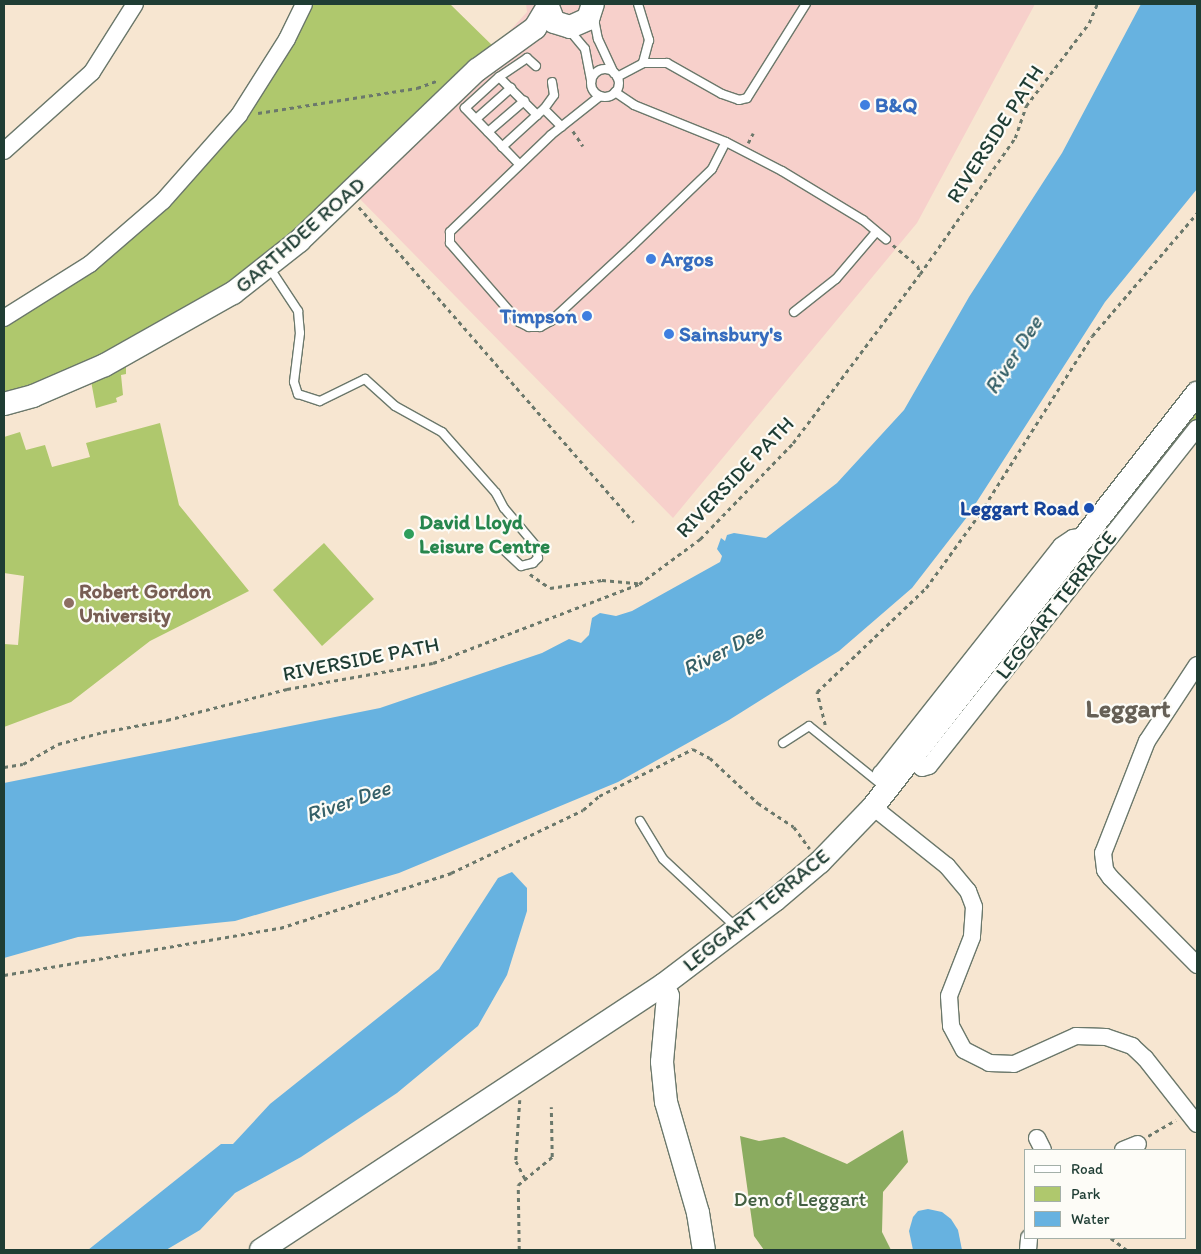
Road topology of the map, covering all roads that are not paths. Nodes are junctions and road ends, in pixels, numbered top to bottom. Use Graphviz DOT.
graph roads {
  1 [pos="135,4"];
  2 [pos="304,4"];
  3 [pos="638,4"];
  4 [pos="806,4"];
  5 [pos="594,5"];
  6 [pos="547,6"];
  7 [pos="563,26"];
  8 [pos="512,46"];
  9 [pos="643,63"];
  10 [pos="536,66"];
  11 [pos="616,75"];
  12 [pos="499,78"];
  13 [pos="552,82"];
  14 [pos="591,83"];
  15 [pos="510,88"];
  16 [pos="615,92"];
  17 [pos="600,96"];
  18 [pos="524,101"];
  19 [pos="544,109"];
  20 [pos="537,115"];
  21 [pos="476,119"];
  22 [pos="562,127"];
  23 [pos="488,132"];
  24 [pos="726,142"];
  25 [pos="502,147"];
  26 [pos="4,151"];
  27 [pos="519,164"];
  28 [pos="876,232"];
  29 [pos="886,239"];
  30 [pos="268,267"];
  31 [pos="794,312"];
  32 [pos="4,318"];
  33 [pos="1197,392"];
  34 [pos="4,404"];
  35 [pos="1197,428"];
  36 [pos="1087,536"];
  37 [pos="504,550"];
  38 [pos="1197,665"];
  39 [pos="783,743"];
  40 [pos="912,759"];
  41 [pos="888,790"];
  42 [pos="873,807"];
  43 [pos="640,821"];
  44 [pos="738,929"];
  45 [pos="1197,965"];
  46 [pos="663,984"];
  47 [pos="1197,1124"];
  48 [pos="261,1250"];
  49 [pos="704,1250"];
  1 -- 26 [label="street"];
  2 -- 32 [label="street"];
  3 -- 9 [label="lane"];
  4 -- 9 [label="lane"];
  5 -- 7 [label="main road, GARTHDEE ROAD"];
  5 -- 11 [label="lane"];
  6 -- 7 [label="main road"];
  6 -- 8 [label="main road, GARTHDEE ROAD"];
  7 -- 8 [label="main road, GARTHDEE ROAD"];
  7 -- 14 [label="lane"];
  8 -- 30 [label="main road, GARTHDEE ROAD"];
  9 -- 11 [label="lane"];
  10 -- 12 [label="lane"];
  11 -- 14 [label="lane"];
  11 -- 16 [label="lane"];
  12 -- 15 [label="lane"];
  12 -- 21 [label="lane"];
  13 -- 19 [label="lane"];
  14 -- 17 [label="lane"];
  15 -- 18 [label="lane"];
  15 -- 21 [label="lane"];
  16 -- 17 [label="lane"];
  16 -- 24 [label="lane"];
  17 -- 22 [label="lane"];
  18 -- 20 [label="lane"];
  18 -- 23 [label="lane"];
  19 -- 20 [label="lane"];
  19 -- 22 [label="lane"];
  20 -- 25 [label="lane"];
  21 -- 23 [label="lane"];
  22 -- 27 [label="lane"];
  23 -- 25 [label="lane"];
  24 -- 27 [label="lane"];
  24 -- 28 [label="lane"];
  25 -- 27 [label="lane"];
  28 -- 29 [label="lane"];
  28 -- 31 [label="lane"];
  30 -- 34 [label="main road, GARTHDEE ROAD"];
  30 -- 37 [label="lane"];
  33 -- 36 [label="main road, LEGGART TERRACE"];
  35 -- 40 [label="street, LEGGART TERRACE"];
  36 -- 40 [label="main road, LEGGART TERRACE"];
  36 -- 41 [label="street, LEGGART TERRACE"];
  38 -- 45 [label="street"];
  39 -- 41 [label="lane"];
  40 -- 41 [label="main road, LEGGART TERRACE"];
  41 -- 42 [label="main road, LEGGART TERRACE"];
  42 -- 44 [label="main road, LEGGART TERRACE"];
  42 -- 47 [label="street"];
  43 -- 44 [label="lane"];
  44 -- 46 [label="main road, LEGGART TERRACE"];
  46 -- 48 [label="main road, LEGGART TERRACE"];
  46 -- 49 [label="main road"];
}
